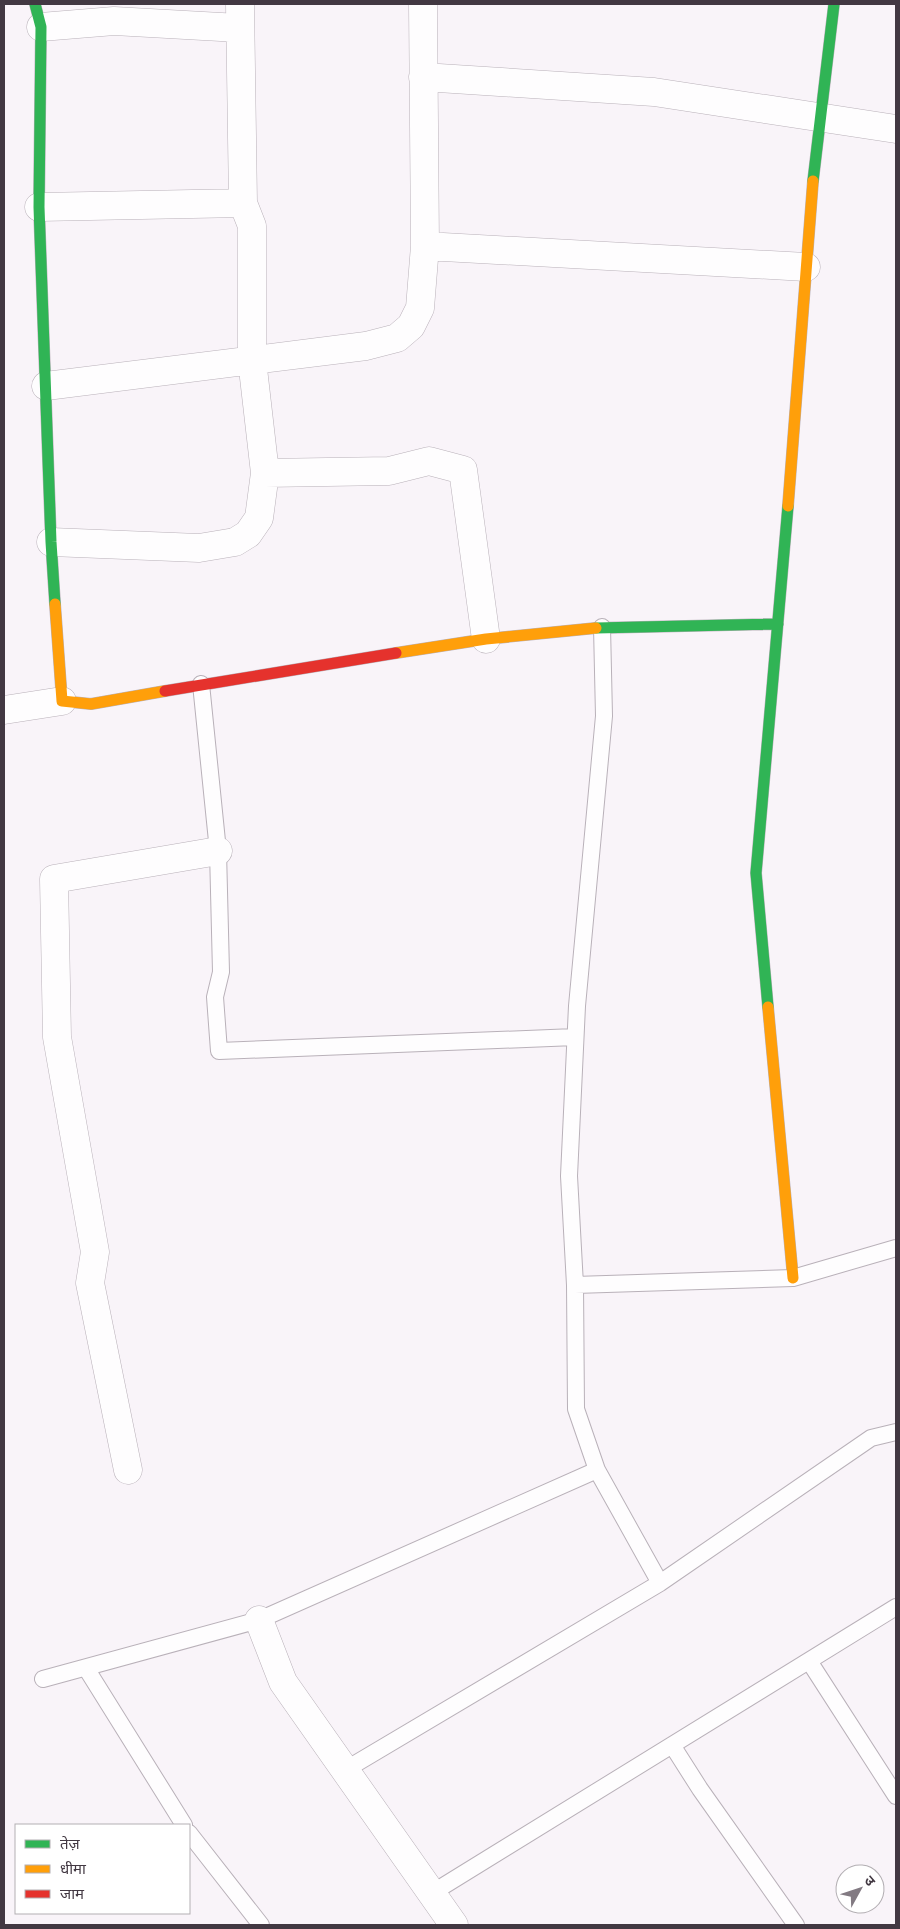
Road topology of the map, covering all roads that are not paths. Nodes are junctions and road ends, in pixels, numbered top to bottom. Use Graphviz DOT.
graph roads {
  1 [pos="423,4"];
  2 [pos="834,4"];
  3 [pos="38,15"];
  4 [pos="240,16"];
  5 [pos="423,77"];
  6 [pos="820,116"];
  7 [pos="896,129"];
  8 [pos="243,203"];
  9 [pos="39,207"];
  10 [pos="425,246"];
  11 [pos="806,267"];
  12 [pos="252,360"];
  13 [pos="46,386"];
  14 [pos="265,473"];
  15 [pos="51,542"];
  16 [pos="778,624"];
  17 [pos="602,627"];
  18 [pos="486,639"];
  19 [pos="201,684"];
  20 [pos="62,701"];
  21 [pos="4,710"];
  22 [pos="218,851"];
  23 [pos="575,1037"];
  24 [pos="896,1248"];
  25 [pos="793,1278"];
  26 [pos="575,1285"];
  27 [pos="896,1432"];
  28 [pos="128,1470"];
  29 [pos="597,1470"];
  30 [pos="660,1583"];
  31 [pos="896,1607"];
  32 [pos="259,1620"];
  33 [pos="810,1661"];
  34 [pos="86,1668"];
  35 [pos="43,1679"];
  36 [pos="672,1745"];
  37 [pos="345,1770"];
  38 [pos="896,1796"];
  39 [pos="183,1824"];
  40 [pos="190,1834"];
  41 [pos="432,1893"];
  42 [pos="261,1925"];
  43 [pos="454,1925"];
  44 [pos="796,1925"];
  1 -- 5 [label="street"];
  2 -- 6 [label="street"];
  3 -- 4 [label="street"];
  3 -- 9 [label="street"];
  4 -- 8 [label="street"];
  5 -- 6 [label="street"];
  5 -- 10 [label="street"];
  6 -- 7 [label="street"];
  6 -- 11 [label="street"];
  8 -- 9 [label="street"];
  8 -- 12 [label="street"];
  9 -- 13 [label="street"];
  10 -- 11 [label="street"];
  10 -- 12 [label="street"];
  11 -- 16 [label="street"];
  12 -- 13 [label="street"];
  12 -- 14 [label="street"];
  13 -- 15 [label="street"];
  14 -- 15 [label="street"];
  14 -- 18 [label="street"];
  15 -- 20 [label="street"];
  16 -- 17 [label="street"];
  16 -- 25 [label="street"];
  17 -- 18 [label="street"];
  17 -- 23 [label="lane"];
  18 -- 19 [label="street"];
  19 -- 20 [label="street"];
  19 -- 22 [label="lane"];
  20 -- 21 [label="street"];
  22 -- 23 [label="lane"];
  22 -- 28 [label="street"];
  23 -- 26 [label="lane"];
  24 -- 25 [label="lane"];
  25 -- 26 [label="lane"];
  26 -- 29 [label="lane"];
  27 -- 30 [label="lane"];
  29 -- 30 [label="lane"];
  29 -- 32 [label="lane"];
  30 -- 37 [label="lane"];
  31 -- 33 [label="lane"];
  32 -- 34 [label="lane"];
  32 -- 37 [label="street"];
  33 -- 36 [label="lane"];
  33 -- 38 [label="lane"];
  34 -- 35 [label="lane"];
  34 -- 39 [label="lane"];
  36 -- 41 [label="lane"];
  36 -- 44 [label="lane"];
  37 -- 41 [label="street"];
  40 -- 42 [label="lane"];
  41 -- 43 [label="street"];
}
